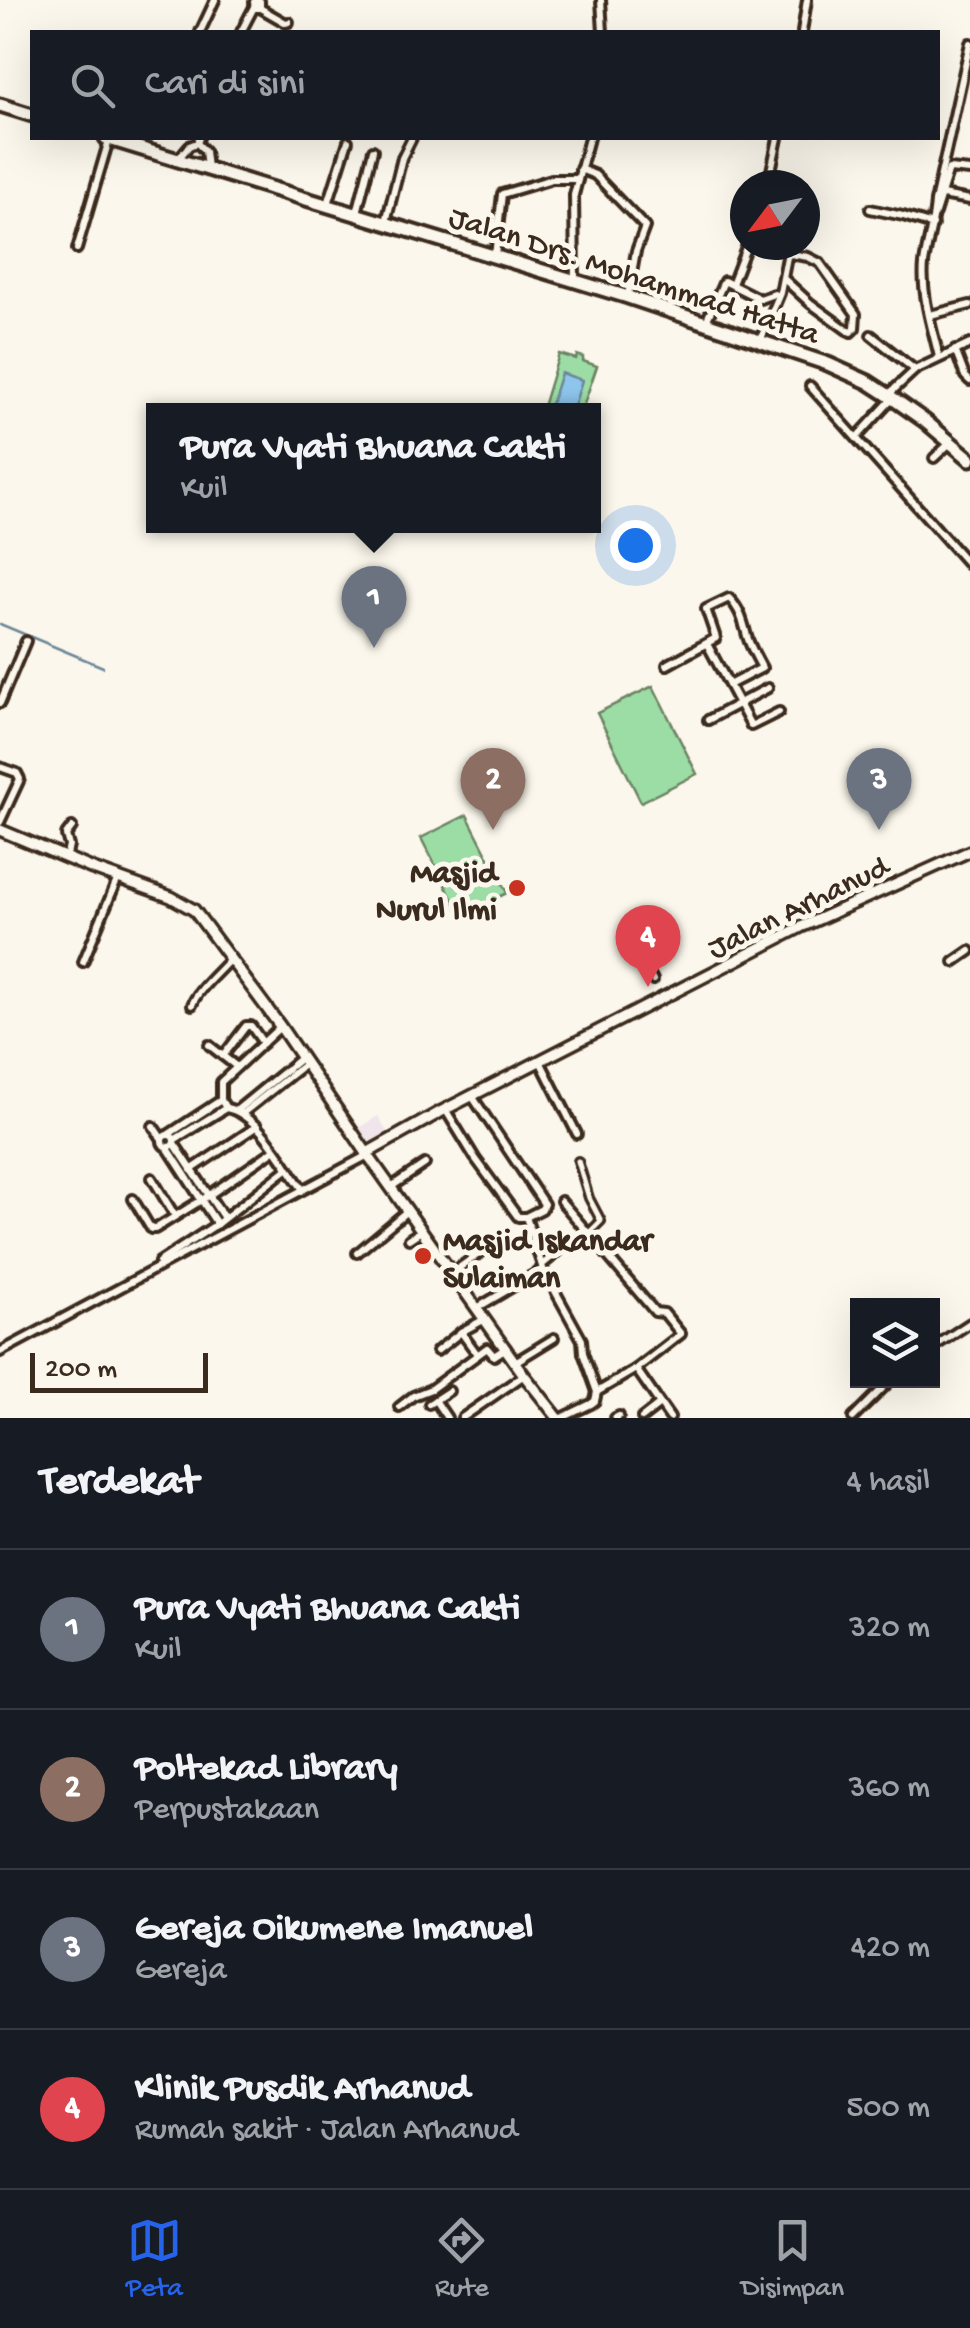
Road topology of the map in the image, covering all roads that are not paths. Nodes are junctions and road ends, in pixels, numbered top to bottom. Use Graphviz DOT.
graph roads {
  1 [pos="215,0"];
  2 [pos="601,0"];
  3 [pos="806,0"];
  4 [pos="257,4"];
  5 [pos="290,26"];
  6 [pos="201,30"];
  7 [pos="244,30"];
  8 [pos="603,30"];
  9 [pos="802,30"];
  10 [pos="970,43"];
  11 [pos="0,105"];
  12 [pos="30,114"];
  13 [pos="107,140"];
  14 [pos="115,140"];
  15 [pos="198,140"];
  16 [pos="411,140"];
  17 [pos="588,140"];
  18 [pos="778,140"];
  19 [pos="348,141"];
  20 [pos="374,150"];
  21 [pos="178,159"];
  22 [pos="208,168"];
  23 [pos="580,170"];
  24 [pos="771,170"];
  25 [pos="970,171"];
  26 [pos="578,179"];
  27 [pos="942,195"];
  28 [pos="970,200"];
  29 [pos="328,204"];
  30 [pos="870,209"];
  31 [pos="357,213"];
  32 [pos="935,214"];
  33 [pos="386,222"];
  34 [pos="933,226"];
  35 [pos="76,249"];
  36 [pos="495,256"];
  37 [pos="742,260"];
  38 [pos="575,281"];
  39 [pos="732,284"];
  40 [pos="780,288"];
  41 [pos="628,296"];
  42 [pos="970,306"];
  43 [pos="930,315"];
  44 [pos="706,322"];
  45 [pos="871,336"];
  46 [pos="760,341"];
  47 [pos="970,344"];
  48 [pos="954,350"];
  49 [pos="939,357"];
  50 [pos="913,371"];
  51 [pos="970,380"];
  52 [pos="810,386"];
  53 [pos="891,396"];
  54 [pos="857,437"];
  55 [pos="952,442"];
  56 [pos="934,458"];
  57 [pos="970,459"];
  58 [pos="970,566"];
  59 [pos="26,641"];
  60 [pos="707,644"];
  61 [pos="666,665"];
  62 [pos="728,685"];
  63 [pos="768,688"];
  64 [pos="0,703"];
  65 [pos="739,704"];
  66 [pos="779,712"];
  67 [pos="708,720"];
  68 [pos="0,766"];
  69 [pos="0,823"];
  70 [pos="72,827"];
  71 [pos="970,851"];
  72 [pos="66,857"];
  73 [pos="118,878"];
  74 [pos="632,942"];
  75 [pos="970,950"];
  76 [pos="230,959"];
  77 [pos="83,962"];
  78 [pos="954,962"];
  79 [pos="654,980"];
  80 [pos="192,1005"];
  81 [pos="280,1026"];
  82 [pos="263,1043"];
  83 [pos="209,1045"];
  84 [pos="223,1056"];
  85 [pos="304,1060"];
  86 [pos="540,1060"];
  87 [pos="236,1067"];
  88 [pos="472,1096"];
  89 [pos="221,1100"];
  90 [pos="226,1108"];
  91 [pos="444,1109"];
  92 [pos="240,1111"];
  93 [pos="153,1126"];
  94 [pos="257,1126"];
  95 [pos="576,1134"];
  96 [pos="169,1141"];
  97 [pos="274,1150"];
  98 [pos="368,1154"];
  99 [pos="578,1160"];
  100 [pos="425,1164"];
  101 [pos="287,1169"];
  102 [pos="191,1170"];
  103 [pos="152,1178"];
  104 [pos="300,1187"];
  105 [pos="391,1187"];
  106 [pos="205,1198"];
  107 [pos="133,1199"];
  108 [pos="560,1201"];
  109 [pos="408,1210"];
  110 [pos="175,1216"];
  111 [pos="224,1218"];
  112 [pos="526,1218"];
  113 [pos="217,1224"];
  114 [pos="422,1230"];
  115 [pos="589,1236"];
  116 [pos="410,1238"];
  117 [pos="484,1250"];
  118 [pos="356,1253"];
  119 [pos="156,1264"];
  120 [pos="542,1267"];
  121 [pos="452,1273"];
  122 [pos="477,1308"];
  123 [pos="485,1319"];
  124 [pos="970,1323"];
  125 [pos="461,1332"];
  126 [pos="554,1338"];
  127 [pos="940,1343"];
  128 [pos="506,1348"];
  129 [pos="437,1351"];
  130 [pos="0,1352"];
  131 [pos="477,1354"];
  132 [pos="515,1362"];
  133 [pos="636,1369"];
  134 [pos="524,1375"];
  135 [pos="883,1388"];
  136 [pos="448,1391"];
  137 [pos="596,1392"];
  138 [pos="660,1404"];
  139 [pos="400,1407"];
  140 [pos="447,1418"];
  141 [pos="462,1418"];
  142 [pos="560,1418"];
  143 [pos="642,1418"];
  144 [pos="670,1418"];
  145 [pos="853,1418"];
  1 -- 6 [label="street"];
  2 -- 8 [label="street"];
  3 -- 9 [label="street"];
  4 -- 5 [label="street"];
  4 -- 7 [label="street"];
  10 -- 32 [label="street"];
  11 -- 12 [label="main road"];
  13 -- 35 [label="street"];
  14 -- 21 [label="main road, Jalan Drs. Mohammad Hatta"];
  15 -- 21 [label="street"];
  15 -- 22 [label="street"];
  16 -- 33 [label="street"];
  17 -- 23 [label="street"];
  18 -- 24 [label="street"];
  19 -- 29 [label="street"];
  20 -- 31 [label="street"];
  21 -- 22 [label="main road, Jalan Drs. Mohammad Hatta"];
  22 -- 29 [label="main road, Jalan Drs. Mohammad Hatta"];
  23 -- 26 [label="street"];
  23 -- 41 [label="street"];
  25 -- 27 [label="street"];
  26 -- 36 [label="street"];
  26 -- 38 [label="street"];
  27 -- 28 [label="street"];
  27 -- 32 [label="street"];
  29 -- 31 [label="main road, Jalan Drs. Mohammad Hatta"];
  30 -- 34 [label="street"];
  31 -- 33 [label="main road, Jalan Drs. Mohammad Hatta"];
  32 -- 34 [label="street"];
  33 -- 36 [label="main road, Jalan Drs. Mohammad Hatta"];
  34 -- 43 [label="street"];
  36 -- 38 [label="main road, Jalan Drs. Mohammad Hatta"];
  37 -- 39 [label="street"];
  38 -- 41 [label="main road, Jalan Drs. Mohammad Hatta"];
  39 -- 40 [label="street"];
  39 -- 44 [label="street"];
  40 -- 40 [label="street"];
  40 -- 46 [label="street"];
  41 -- 44 [label="main road, Jalan Drs. Mohammad Hatta"];
  42 -- 43 [label="street"];
  43 -- 49 [label="street"];
  44 -- 46 [label="main road, Jalan Drs. Mohammad Hatta"];
  45 -- 50 [label="street"];
  46 -- 53 [label="main road, Jalan Drs. Mohammad Hatta"];
  47 -- 48 [label="street"];
  48 -- 49 [label="street"];
  48 -- 51 [label="street"];
  49 -- 50 [label="street"];
  50 -- 53 [label="street"];
  52 -- 54 [label="street"];
  53 -- 54 [label="street"];
  53 -- 55 [label="main road, Jalan Drs. Mohammad Hatta"];
  54 -- 58 [label="street"];
  55 -- 56 [label="street"];
  55 -- 57 [label="main road, Jalan Drs. Mohammad Hatta"];
  59 -- 64 [label="street"];
  60 -- 61 [label="street"];
  60 -- 62 [label="street"];
  60 -- 62 [label="street"];
  62 -- 65 [label="street"];
  63 -- 65 [label="street"];
  65 -- 66 [label="street"];
  65 -- 67 [label="street"];
  68 -- 69 [label="street"];
  69 -- 72 [label="street"];
  70 -- 72 [label="street"];
  71 -- 86 [label="street, Jalan Arhanud"];
  72 -- 73 [label="street"];
  73 -- 76 [label="street"];
  73 -- 77 [label="street"];
  74 -- 79 [label="street"];
  75 -- 78 [label="street"];
  76 -- 80 [label="street"];
  76 -- 81 [label="street"];
  81 -- 82 [label="street"];
  81 -- 85 [label="street"];
  82 -- 84 [label="street"];
  82 -- 87 [label="street"];
  83 -- 84 [label="street"];
  84 -- 87 [label="street"];
  85 -- 92 [label="street"];
  85 -- 98 [label="street"];
  86 -- 88 [label="street, Jalan Arhanud"];
  86 -- 95 [label="street"];
  87 -- 89 [label="street"];
  88 -- 91 [label="street, Jalan Arhanud"];
  88 -- 112 [label="street"];
  89 -- 90 [label="street"];
  89 -- 96 [label="street"];
  90 -- 92 [label="street"];
  90 -- 96 [label="street"];
  91 -- 98 [label="street, Jalan Arhanud"];
  91 -- 112 [label="street"];
  92 -- 94 [label="street"];
  93 -- 96 [label="street"];
  94 -- 97 [label="street"];
  94 -- 102 [label="street"];
  96 -- 102 [label="street"];
  96 -- 106 [label="street"];
  97 -- 101 [label="street"];
  97 -- 106 [label="street"];
  98 -- 105 [label="street"];
  98 -- 130 [label="street"];
  99 -- 115 [label="street"];
  100 -- 105 [label="street"];
  101 -- 104 [label="street"];
  101 -- 111 [label="street"];
  102 -- 106 [label="street"];
  103 -- 110 [label="street"];
  105 -- 109 [label="street"];
  106 -- 110 [label="street"];
  106 -- 111 [label="street"];
  106 -- 113 [label="street"];
  107 -- 110 [label="street"];
  108 -- 115 [label="street"];
  109 -- 114 [label="street"];
  109 -- 118 [label="street"];
  111 -- 113 [label="street"];
  112 -- 120 [label="street"];
  113 -- 119 [label="street"];
  114 -- 116 [label="street"];
  114 -- 121 [label="street"];
  115 -- 120 [label="street"];
  115 -- 133 [label="street"];
  117 -- 121 [label="street"];
  120 -- 122 [label="street"];
  120 -- 137 [label="street"];
  121 -- 122 [label="street"];
  122 -- 123 [label="street"];
  123 -- 125 [label="street"];
  123 -- 128 [label="street"];
  124 -- 127 [label="street"];
  125 -- 129 [label="street"];
  125 -- 131 [label="street"];
  126 -- 132 [label="street"];
  128 -- 131 [label="street"];
  128 -- 132 [label="street"];
  131 -- 139 [label="street"];
  132 -- 134 [label="street"];
  133 -- 137 [label="street"];
  133 -- 138 [label="street"];
  134 -- 141 [label="street"];
  134 -- 142 [label="street"];
  135 -- 145 [label="street"];
  136 -- 140 [label="street"];
  137 -- 142 [label="street"];
  138 -- 143 [label="street"];
  138 -- 144 [label="street"];
}
